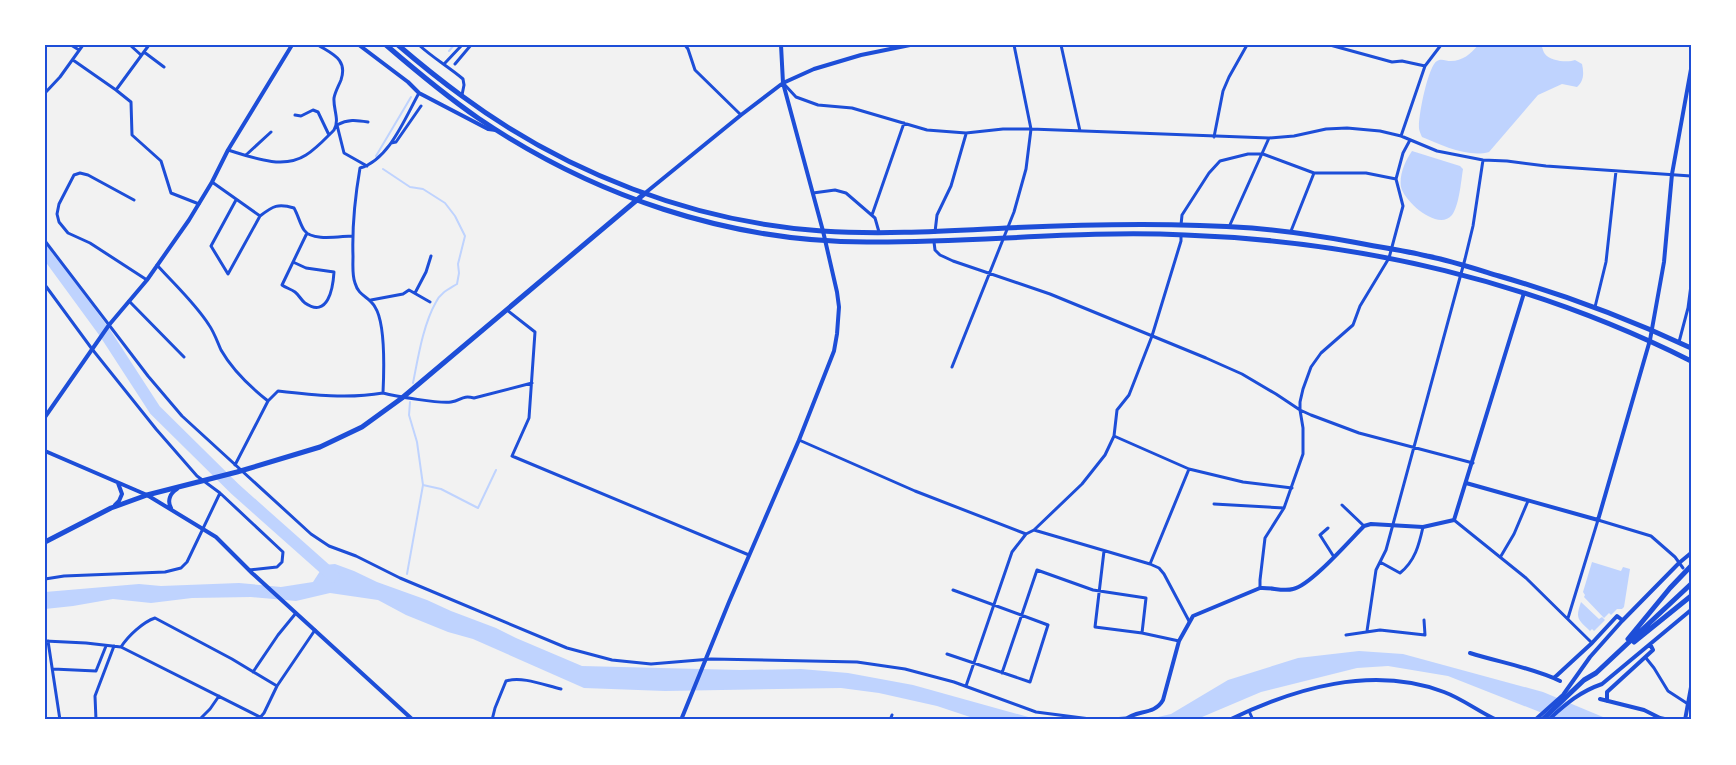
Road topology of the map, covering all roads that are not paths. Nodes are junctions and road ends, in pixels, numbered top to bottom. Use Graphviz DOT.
graph roads {
  1 [pos="72,45"];
  2 [pos="83,45"];
  3 [pos="130,45"];
  4 [pos="149,45"];
  5 [pos="292,45"];
  6 [pos="318,45"];
  7 [pos="359,45"];
  8 [pos="386,45"];
  9 [pos="398,45"];
  10 [pos="418,45"];
  11 [pos="462,45"];
  12 [pos="471,45"];
  13 [pos="685,45"];
  14 [pos="781,45"];
  15 [pos="910,45"];
  16 [pos="1014,45"];
  17 [pos="1061,45"];
  18 [pos="1247,45"];
  19 [pos="1330,45"];
  20 [pos="1441,45"];
  21 [pos="79,50"];
  22 [pos="143,53"];
  23 [pos="73,60"];
  24 [pos="445,63"];
  25 [pos="455,64"];
  26 [pos="1425,66"];
  27 [pos="164,68"];
  28 [pos="1691,69"];
  29 [pos="1690,80"];
  30 [pos="783,83"];
  31 [pos="116,90"];
  32 [pos="45,93"];
  33 [pos="419,93"];
  34 [pos="462,96"];
  35 [pos="421,106"];
  36 [pos="295,115"];
  37 [pos="741,115"];
  38 [pos="368,122"];
  39 [pos="904,123"];
  40 [pos="337,125"];
  41 [pos="1031,129"];
  42 [pos="497,130"];
  43 [pos="1080,131"];
  44 [pos="271,132"];
  45 [pos="966,133"];
  46 [pos="329,135"];
  47 [pos="1401,136"];
  48 [pos="1214,137"];
  49 [pos="1269,138"];
  50 [pos="1410,140"];
  51 [pos="392,142"];
  52 [pos="228,150"];
  53 [pos="1263,154"];
  54 [pos="246,156"];
  55 [pos="1483,160"];
  56 [pos="368,166"];
  57 [pos="1616,171"];
  58 [pos="1314,173"];
  59 [pos="1672,174"];
  60 [pos="1691,176"];
  61 [pos="1396,179"];
  62 [pos="212,182"];
  63 [pos="813,193"];
  64 [pos="644,194"];
  65 [pos="236,199"];
  66 [pos="134,200"];
  67 [pos="636,201"];
  68 [pos="199,204"];
  69 [pos="872,215"];
  70 [pos="260,216"];
  71 [pos="1181,225"];
  72 [pos="1229,227"];
  73 [pos="1008,228"];
  74 [pos="823,231"];
  75 [pos="879,232"];
  76 [pos="936,232"];
  77 [pos="1291,232"];
  78 [pos="307,233"];
  79 [pos="1181,234"];
  80 [pos="352,236"];
  81 [pos="1002,239"];
  82 [pos="45,241"];
  83 [pos="826,241"];
  84 [pos="934,241"];
  85 [pos="1391,249"];
  86 [pos="431,256"];
  87 [pos="1389,258"];
  88 [pos="293,262"];
  89 [pos="1462,265"];
  90 [pos="157,266"];
  91 [pos="988,273"];
  92 [pos="1460,274"];
  93 [pos="147,280"];
  94 [pos="1691,285"];
  95 [pos="46,288"];
  96 [pos="415,293"];
  97 [pos="1524,293"];
  98 [pos="369,300"];
  99 [pos="129,301"];
  100 [pos="430,302"];
  101 [pos="1595,307"];
  102 [pos="507,310"];
  103 [pos="109,324"];
  104 [pos="1652,330"];
  105 [pos="1152,336"];
  106 [pos="1650,340"];
  107 [pos="1679,342"];
  108 [pos="1691,348"];
  109 [pos="92,349"];
  110 [pos="184,357"];
  111 [pos="1691,361"];
  112 [pos="952,367"];
  113 [pos="531,383"];
  114 [pos="383,393"];
  115 [pos="402,398"];
  116 [pos="268,401"];
  117 [pos="1300,410"];
  118 [pos="45,417"];
  119 [pos="1114,436"];
  120 [pos="799,440"];
  121 [pos="1413,447"];
  122 [pos="45,451"];
  123 [pos="1473,463"];
  124 [pos="235,465"];
  125 [pos="1189,468"];
  126 [pos="239,471"];
  127 [pos="205,480"];
  128 [pos="118,482"];
  129 [pos="1467,483"];
  130 [pos="183,486"];
  131 [pos="1292,488"];
  132 [pos="220,493"];
  133 [pos="147,495"];
  134 [pos="1528,501"];
  135 [pos="1214,504"];
  136 [pos="1342,506"];
  137 [pos="111,508"];
  138 [pos="1284,508"];
  139 [pos="172,510"];
  140 [pos="1454,520"];
  141 [pos="1598,520"];
  142 [pos="1393,525"];
  143 [pos="1364,526"];
  144 [pos="1423,527"];
  145 [pos="202,528"];
  146 [pos="1328,528"];
  147 [pos="1034,530"];
  148 [pos="1026,534"];
  149 [pos="45,542"];
  150 [pos="1104,551"];
  151 [pos="1691,553"];
  152 [pos="749,555"];
  153 [pos="1334,556"];
  154 [pos="1501,556"];
  155 [pos="1380,562"];
  156 [pos="1679,563"];
  157 [pos="1150,564"];
  158 [pos="1691,567"];
  159 [pos="1683,568"];
  160 [pos="251,571"];
  161 [pos="45,579"];
  162 [pos="1691,584"];
  163 [pos="1260,588"];
  164 [pos="953,590"];
  165 [pos="1098,591"];
  166 [pos="1691,596"];
  167 [pos="995,606"];
  168 [pos="1691,610"];
  169 [pos="297,612"];
  170 [pos="1021,615"];
  171 [pos="1568,618"];
  172 [pos="1424,620"];
  173 [pos="1189,621"];
  174 [pos="1622,621"];
  175 [pos="315,630"];
  176 [pos="1367,631"];
  177 [pos="1142,633"];
  178 [pos="1346,636"];
  179 [pos="47,641"];
  180 [pos="1179,642"];
  181 [pos="1592,643"];
  182 [pos="1650,644"];
  183 [pos="106,646"];
  184 [pos="114,646"];
  185 [pos="120,646"];
  186 [pos="1470,653"];
  187 [pos="947,654"];
  188 [pos="1646,658"];
  189 [pos="705,660"];
  190 [pos="974,663"];
  191 [pos="53,669"];
  192 [pos="253,672"];
  193 [pos="1002,673"];
  194 [pos="1596,674"];
  195 [pos="1554,678"];
  196 [pos="1560,681"];
  197 [pos="277,686"];
  198 [pos="966,686"];
  199 [pos="1691,687"];
  200 [pos="561,689"];
  201 [pos="219,696"];
  202 [pos="1568,696"];
  203 [pos="1599,699"];
  204 [pos="1607,701"];
  205 [pos="1688,704"];
  206 [pos="1249,710"];
  207 [pos="892,715"];
  208 [pos="259,718"];
  209 [pos="45,719"];
  210 [pos="1126,719"];
  211 [pos="60,720"];
  212 [pos="96,720"];
  213 [pos="199,720"];
  214 [pos="266,720"];
  215 [pos="413,720"];
  216 [pos="492,720"];
  217 [pos="681,720"];
  218 [pos="890,720"];
  219 [pos="1229,720"];
  220 [pos="1253,720"];
  221 [pos="1497,720"];
  222 [pos="1535,720"];
  223 [pos="1542,720"];
  224 [pos="1548,720"];
  225 [pos="1669,720"];
  226 [pos="1684,720"];
  1 -- 21 [label="street"];
  2 -- 21 [label="street"];
  3 -- 22 [label="street"];
  4 -- 22 [label="street"];
  5 -- 52 [label="street"];
  6 -- 40 [label="street"];
  7 -- 33 [label="street"];
  8 -- 42 [label="highway"];
  9 -- 34 [label="highway"];
  10 -- 24 [label="street"];
  11 -- 24 [label="street"];
  12 -- 25 [label="street"];
  13 -- 37 [label="street"];
  14 -- 30 [label="street"];
  15 -- 30 [label="street"];
  16 -- 41 [label="street"];
  17 -- 43 [label="street"];
  18 -- 48 [label="street"];
  19 -- 26 [label="street"];
  20 -- 26 [label="street"];
  21 -- 23 [label="street"];
  22 -- 27 [label="street"];
  22 -- 31 [label="street"];
  23 -- 31 [label="street"];
  23 -- 32 [label="street"];
  24 -- 34 [label="street"];
  26 -- 47 [label="street"];
  28 -- 29 [label="street"];
  29 -- 59 [label="street"];
  30 -- 37 [label="street"];
  30 -- 39 [label="street"];
  30 -- 63 [label="street"];
  31 -- 68 [label="street"];
  33 -- 42 [label="street"];
  33 -- 51 [label="street"];
  34 -- 64 [label="highway"];
  35 -- 51 [label="street"];
  36 -- 46 [label="street"];
  37 -- 64 [label="street"];
  38 -- 40 [label="street"];
  39 -- 45 [label="street"];
  39 -- 69 [label="street"];
  40 -- 46 [label="street"];
  40 -- 56 [label="street"];
  41 -- 43 [label="street"];
  41 -- 45 [label="street"];
  41 -- 73 [label="street"];
  42 -- 67 [label="highway"];
  43 -- 48 [label="street"];
  44 -- 54 [label="street"];
  45 -- 76 [label="street"];
  46 -- 54 [label="street"];
  47 -- 49 [label="street"];
  47 -- 50 [label="street"];
  48 -- 49 [label="street"];
  49 -- 53 [label="street"];
  50 -- 55 [label="street"];
  50 -- 61 [label="street"];
  51 -- 56 [label="street"];
  52 -- 54 [label="street"];
  52 -- 62 [label="street"];
  53 -- 58 [label="street"];
  53 -- 71 [label="street"];
  53 -- 72 [label="street"];
  55 -- 57 [label="street"];
  55 -- 89 [label="street"];
  56 -- 80 [label="street"];
  57 -- 59 [label="street"];
  57 -- 101 [label="street"];
  58 -- 61 [label="street"];
  58 -- 77 [label="street"];
  59 -- 60 [label="street"];
  59 -- 104 [label="street"];
  61 -- 85 [label="street"];
  62 -- 65 [label="street"];
  62 -- 68 [label="street"];
  63 -- 69 [label="street"];
  63 -- 74 [label="street"];
  64 -- 67 [label="highway"];
  64 -- 74 [label="highway"];
  65 -- 70 [label="street"];
  65 -- 70 [label="street"];
  66 -- 93 [label="street"];
  67 -- 83 [label="highway"];
  67 -- 102 [label="highway"];
  68 -- 90 [label="street"];
  69 -- 75 [label="street"];
  70 -- 78 [label="street"];
  71 -- 72 [label="highway"];
  71 -- 73 [label="highway"];
  72 -- 77 [label="highway"];
  73 -- 76 [label="highway"];
  73 -- 81 [label="street"];
  74 -- 75 [label="highway"];
  74 -- 83 [label="street"];
  75 -- 76 [label="highway"];
  77 -- 85 [label="highway"];
  78 -- 80 [label="street"];
  78 -- 88 [label="street"];
  79 -- 81 [label="highway"];
  79 -- 87 [label="highway"];
  79 -- 105 [label="street"];
  80 -- 98 [label="street"];
  81 -- 84 [label="highway"];
  81 -- 91 [label="street"];
  82 -- 103 [label="street"];
  83 -- 84 [label="highway"];
  83 -- 120 [label="street"];
  84 -- 91 [label="street"];
  85 -- 87 [label="street"];
  85 -- 89 [label="highway"];
  86 -- 96 [label="street"];
  87 -- 92 [label="highway"];
  87 -- 117 [label="street"];
  88 -- 88 [label="street"];
  89 -- 92 [label="street"];
  89 -- 101 [label="highway"];
  90 -- 93 [label="street"];
  90 -- 116 [label="street"];
  91 -- 105 [label="street"];
  91 -- 112 [label="street"];
  92 -- 97 [label="highway"];
  92 -- 121 [label="street"];
  93 -- 99 [label="street"];
  94 -- 107 [label="street"];
  95 -- 109 [label="street"];
  96 -- 98 [label="street"];
  96 -- 100 [label="street"];
  97 -- 106 [label="highway"];
  97 -- 123 [label="street"];
  98 -- 114 [label="street"];
  99 -- 103 [label="street"];
  99 -- 110 [label="street"];
  101 -- 104 [label="highway"];
  102 -- 113 [label="street"];
  102 -- 115 [label="highway"];
  103 -- 109 [label="street"];
  103 -- 124 [label="street"];
  104 -- 106 [label="street"];
  104 -- 107 [label="highway"];
  105 -- 117 [label="street"];
  105 -- 119 [label="street"];
  106 -- 111 [label="highway"];
  106 -- 141 [label="street"];
  107 -- 108 [label="highway"];
  109 -- 118 [label="street"];
  109 -- 127 [label="street"];
  113 -- 115 [label="street"];
  113 -- 152 [label="street"];
  114 -- 115 [label="street"];
  114 -- 116 [label="street"];
  115 -- 126 [label="highway"];
  116 -- 124 [label="street"];
  117 -- 121 [label="street"];
  117 -- 131 [label="street"];
  119 -- 125 [label="street"];
  119 -- 147 [label="street"];
  120 -- 148 [label="street"];
  120 -- 152 [label="street"];
  121 -- 123 [label="street"];
  121 -- 142 [label="street"];
  122 -- 128 [label="street"];
  123 -- 129 [label="street"];
  124 -- 126 [label="street"];
  125 -- 131 [label="street"];
  125 -- 157 [label="street"];
  126 -- 127 [label="highway"];
  126 -- 189 [label="street"];
  127 -- 130 [label="highway"];
  127 -- 132 [label="street"];
  128 -- 133 [label="street"];
  128 -- 137 [label="street"];
  129 -- 134 [label="street"];
  129 -- 140 [label="street"];
  130 -- 133 [label="highway"];
  130 -- 139 [label="street"];
  131 -- 138 [label="street"];
  132 -- 145 [label="street"];
  132 -- 160 [label="street"];
  133 -- 137 [label="highway"];
  133 -- 139 [label="street"];
  134 -- 141 [label="street"];
  134 -- 154 [label="street"];
  135 -- 138 [label="street"];
  136 -- 143 [label="street"];
  137 -- 149 [label="highway"];
  138 -- 163 [label="street"];
  139 -- 145 [label="street"];
  140 -- 144 [label="street"];
  140 -- 154 [label="street"];
  141 -- 156 [label="street"];
  141 -- 171 [label="street"];
  142 -- 143 [label="street"];
  142 -- 144 [label="street"];
  142 -- 155 [label="street"];
  143 -- 153 [label="street"];
  144 -- 155 [label="street"];
  145 -- 160 [label="street"];
  145 -- 161 [label="street"];
  146 -- 153 [label="street"];
  147 -- 148 [label="street"];
  147 -- 150 [label="street"];
  148 -- 167 [label="street"];
  150 -- 157 [label="street"];
  150 -- 165 [label="street"];
  151 -- 156 [label="street"];
  152 -- 189 [label="street"];
  153 -- 163 [label="street"];
  154 -- 171 [label="street"];
  155 -- 176 [label="street"];
  156 -- 159 [label="street"];
  156 -- 174 [label="street"];
  157 -- 173 [label="street"];
  158 -- 194 [label="highway"];
  160 -- 169 [label="street"];
  162 -- 194 [label="highway"];
  163 -- 173 [label="street"];
  164 -- 167 [label="street"];
  165 -- 170 [label="street"];
  165 -- 177 [label="street"];
  165 -- 177 [label="street"];
  166 -- 194 [label="highway"];
  167 -- 170 [label="street"];
  167 -- 190 [label="street"];
  168 -- 182 [label="street"];
  169 -- 175 [label="street"];
  169 -- 192 [label="street"];
  170 -- 193 [label="street"];
  170 -- 193 [label="street"];
  171 -- 181 [label="street"];
  172 -- 176 [label="street"];
  173 -- 180 [label="street"];
  174 -- 181 [label="street"];
  174 -- 202 [label="street"];
  175 -- 197 [label="street"];
  175 -- 215 [label="street"];
  176 -- 178 [label="street"];
  177 -- 180 [label="street"];
  179 -- 183 [label="street"];
  179 -- 191 [label="street"];
  180 -- 210 [label="street"];
  181 -- 195 [label="street"];
  182 -- 188 [label="street"];
  182 -- 202 [label="street"];
  183 -- 184 [label="street"];
  183 -- 191 [label="street"];
  184 -- 185 [label="street"];
  184 -- 212 [label="street"];
  185 -- 192 [label="street"];
  185 -- 201 [label="street"];
  186 -- 195 [label="street"];
  187 -- 190 [label="street"];
  188 -- 204 [label="street"];
  188 -- 205 [label="street"];
  189 -- 198 [label="street"];
  189 -- 217 [label="street"];
  190 -- 193 [label="street"];
  190 -- 198 [label="street"];
  191 -- 211 [label="street"];
  192 -- 197 [label="street"];
  194 -- 202 [label="highway"];
  195 -- 196 [label="street"];
  197 -- 208 [label="street"];
  198 -- 210 [label="street"];
  199 -- 205 [label="street"];
  200 -- 216 [label="street"];
  201 -- 208 [label="street"];
  201 -- 213 [label="street"];
  202 -- 222 [label="street"];
  202 -- 223 [label="highway"];
  202 -- 224 [label="street"];
  203 -- 204 [label="street"];
  204 -- 225 [label="street"];
  205 -- 226 [label="street"];
  206 -- 219 [label="street"];
  206 -- 220 [label="street"];
  206 -- 221 [label="street"];
  207 -- 218 [label="street"];
  208 -- 214 [label="street"];
  209 -- 211 [label="street"];
}
